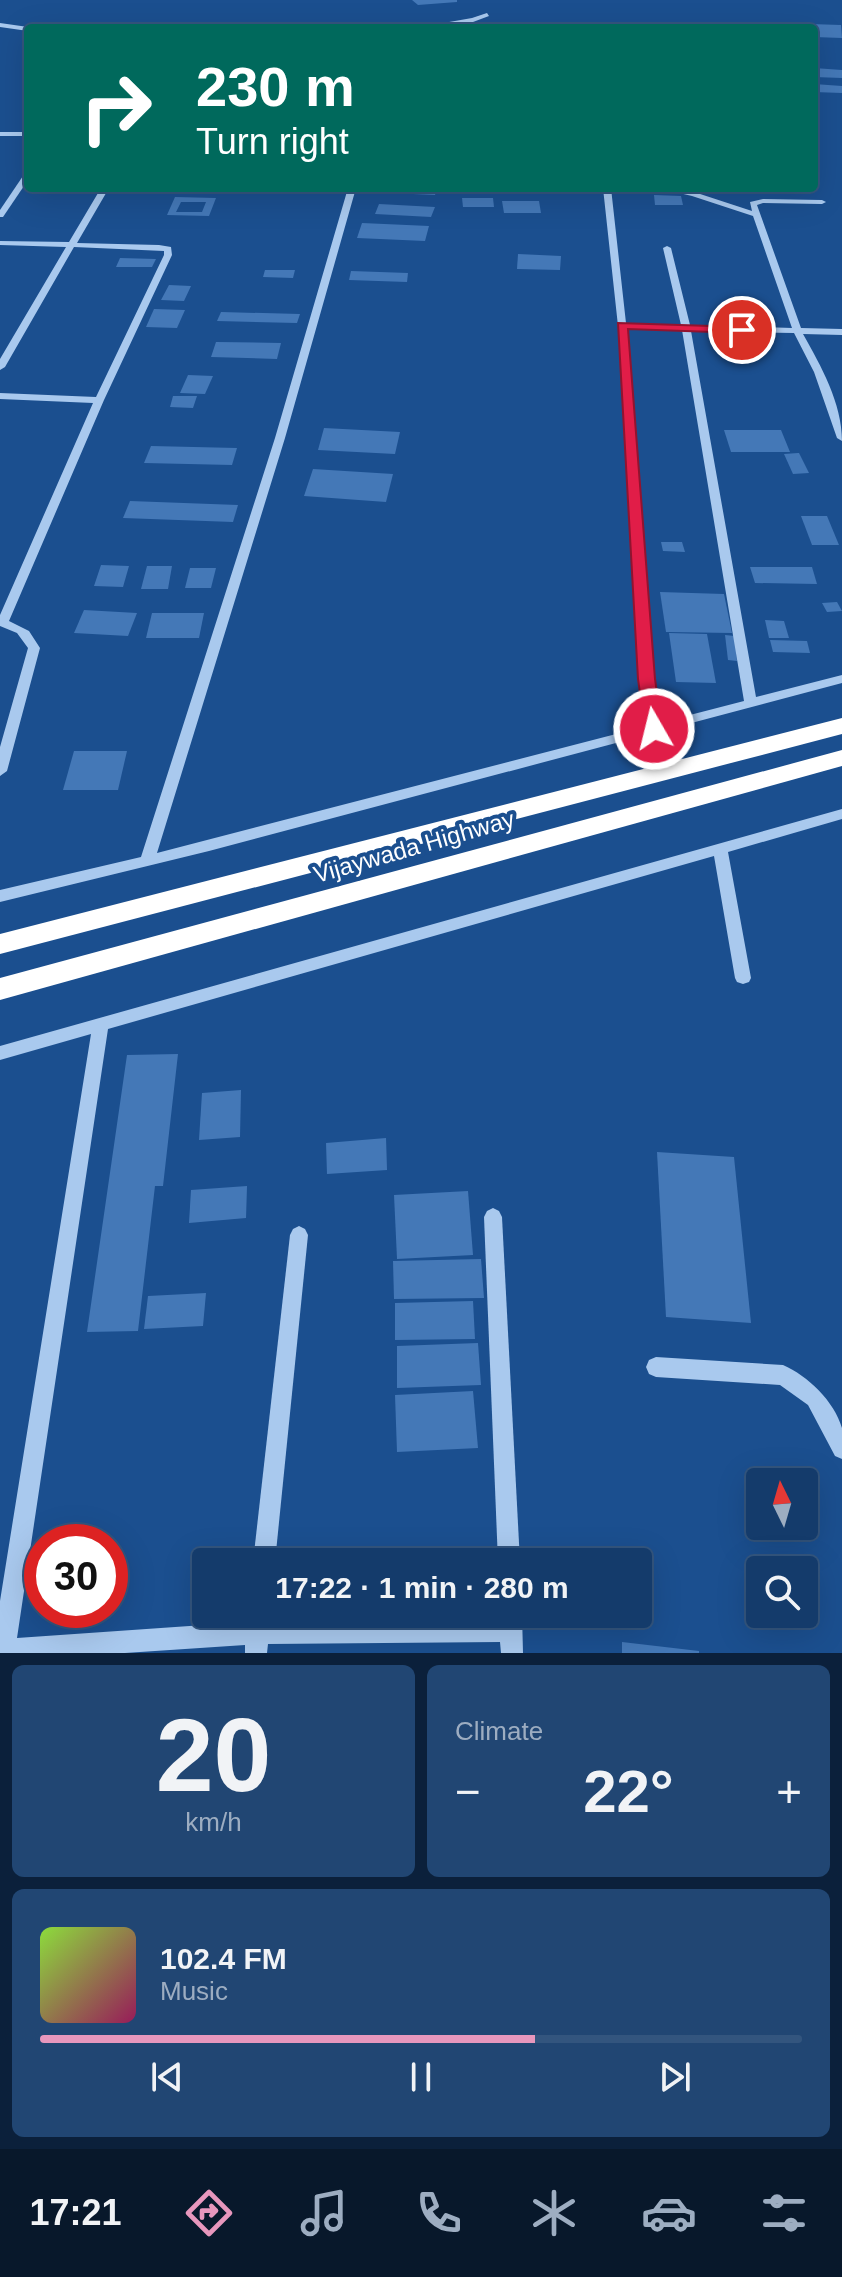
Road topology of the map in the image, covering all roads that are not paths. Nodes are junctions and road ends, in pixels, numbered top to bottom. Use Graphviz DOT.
graph roads {
  1 [pos="487,15"];
  2 [pos="446,24"];
  3 [pos="0,25"];
  4 [pos="24,28"];
  5 [pos="0,134"];
  6 [pos="24,134"];
  7 [pos="24,181"];
  8 [pos="103,192"];
  9 [pos="351,192"];
  10 [pos="607,192"];
  11 [pos="680,192"];
  12 [pos="822,202"];
  13 [pos="754,214"];
  14 [pos="0,215"];
  15 [pos="0,243"];
  16 [pos="73,245"];
  17 [pos="667,248"];
  18 [pos="622,326"];
  19 [pos="686,328"];
  20 [pos="798,332"];
  21 [pos="842,332"];
  22 [pos="0,367"];
  23 [pos="0,396"];
  24 [pos="99,400"];
  25 [pos="842,438"];
  26 [pos="1,622"];
  27 [pos="842,679"];
  28 [pos="751,703"];
  29 [pos="842,726"];
  30 [pos="654,729"];
  31 [pos="842,758"];
  32 [pos="0,771"];
  33 [pos="842,814"];
  34 [pos="720,849"];
  35 [pos="147,861"];
  36 [pos="0,896"];
  37 [pos="0,944"];
  38 [pos="743,978"];
  39 [pos="0,989"];
  40 [pos="101,1024"];
  41 [pos="0,1053"];
  42 [pos="493,1217"];
  43 [pos="299,1235"];
  44 [pos="656,1367"];
  45 [pos="842,1449"];
  46 [pos="265,1548"];
  47 [pos="508,1548"];
  48 [pos="257,1633"];
  49 [pos="512,1633"];
  50 [pos="2,1651"];
  1 -- 2 [label="street"];
  3 -- 4 [label="street"];
  5 -- 6 [label="street"];
  7 -- 14 [label="street"];
  8 -- 16 [label="street"];
  9 -- 35 [label="street"];
  10 -- 18 [label="street"];
  11 -- 13 [label="street"];
  12 -- 13 [label="street"];
  13 -- 20 [label="street"];
  15 -- 16 [label="street"];
  16 -- 22 [label="street"];
  16 -- 24 [label="street"];
  17 -- 19 [label="street"];
  18 -- 19 [label="street"];
  18 -- 30 [label="street"];
  19 -- 20 [label="street"];
  19 -- 28 [label="street"];
  20 -- 21 [label="street"];
  20 -- 25 [label="street"];
  23 -- 24 [label="street"];
  24 -- 26 [label="street"];
  26 -- 32 [label="street"];
  27 -- 28 [label="street"];
  28 -- 30 [label="street"];
  29 -- 37 [label="highway, Vijaywada Highway"];
  30 -- 35 [label="street"];
  31 -- 39 [label="highway, Vijaywada Highway"];
  33 -- 34 [label="street"];
  34 -- 38 [label="street"];
  34 -- 40 [label="street"];
  35 -- 36 [label="street"];
  40 -- 41 [label="street"];
  40 -- 50 [label="street"];
  42 -- 47 [label="street"];
  43 -- 46 [label="street"];
  44 -- 45 [label="street"];
  48 -- 49 [label="street"];
  48 -- 50 [label="street"];
}
